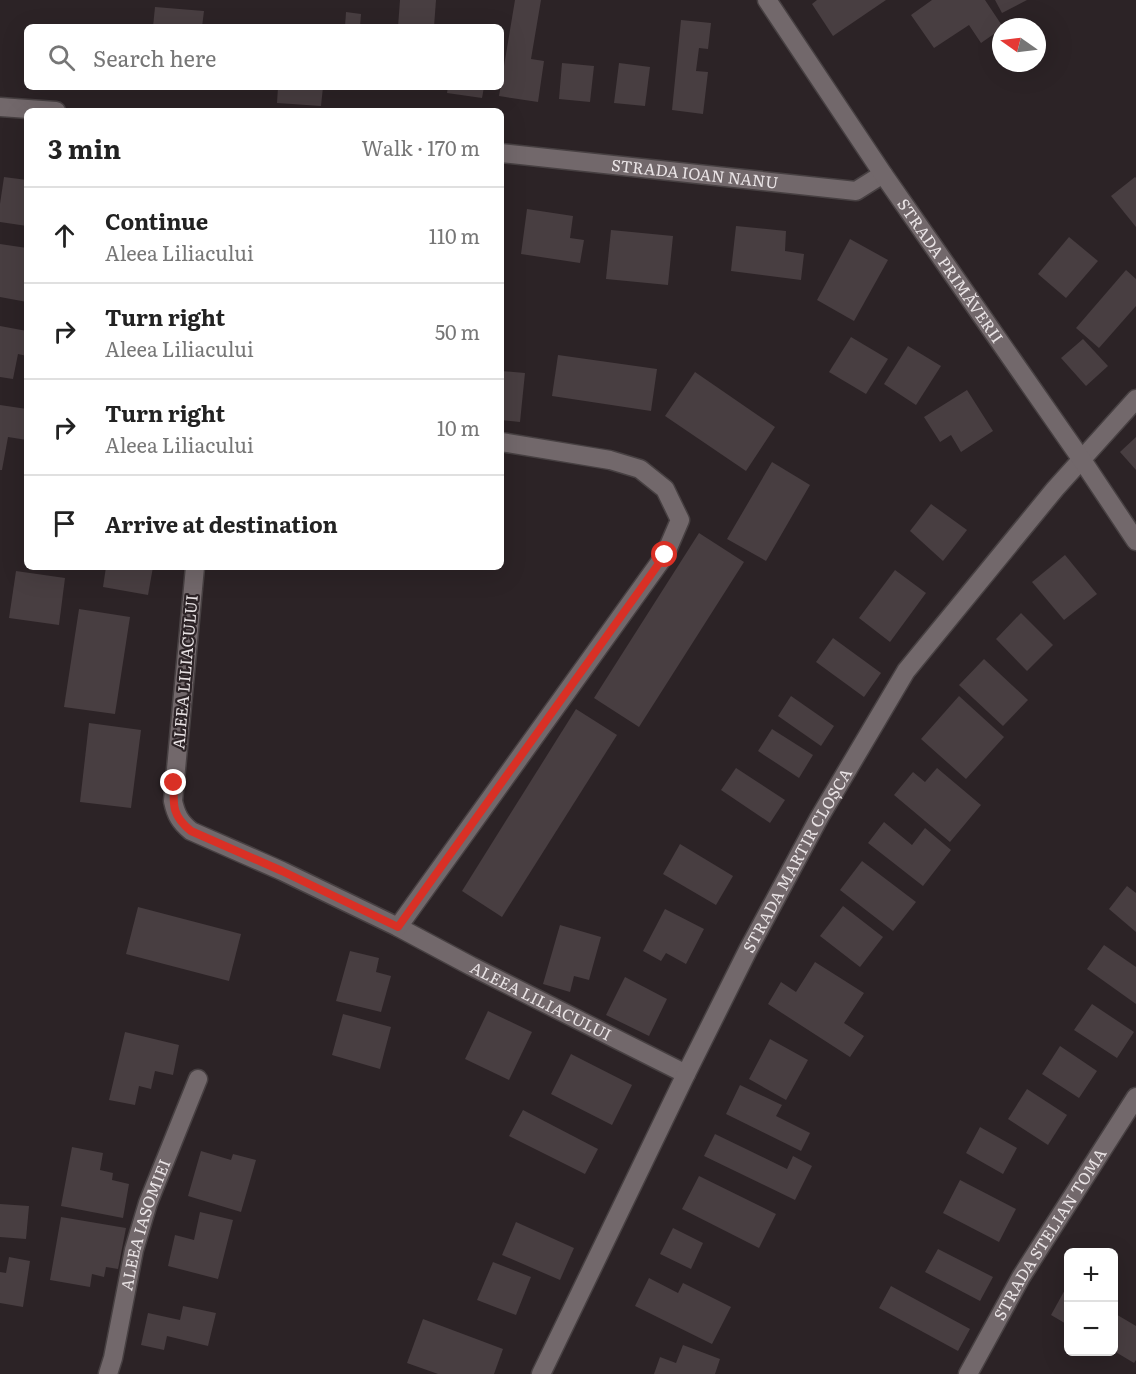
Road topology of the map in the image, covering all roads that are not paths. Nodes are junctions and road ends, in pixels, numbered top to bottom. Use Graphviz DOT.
graph roads {
  1 [pos="767,0"];
  2 [pos="0,107"];
  3 [pos="24,109"];
  4 [pos="504,153"];
  5 [pos="883,174"];
  6 [pos="1136,399"];
  7 [pos="504,442"];
  8 [pos="1082,460"];
  9 [pos="1136,541"];
  10 [pos="195,570"];
  11 [pos="398,927"];
  12 [pos="686,1074"];
  13 [pos="198,1079"];
  14 [pos="1136,1097"];
  15 [pos="108,1374"];
  16 [pos="541,1374"];
  17 [pos="968,1374"];
  1 -- 5 [label="street, STRADA PRIMĂVERII"];
  2 -- 3 [label="street"];
  4 -- 5 [label="street, STRADA IOAN NANU"];
  5 -- 8 [label="street, STRADA PRIMĂVERII"];
  6 -- 8 [label="street, STRADA MARTIR CLOȘCA"];
  7 -- 11 [label="street"];
  8 -- 9 [label="street, STRADA PRIMĂVERII"];
  8 -- 12 [label="street, STRADA MARTIR CLOȘCA"];
  10 -- 11 [label="street, ALEEA LILIACULUI"];
  11 -- 12 [label="street, ALEEA LILIACULUI"];
  12 -- 16 [label="street, STRADA MARTIR CLOȘCA"];
  13 -- 15 [label="street, ALEEA IASOMIEI"];
  14 -- 17 [label="street, STRADA STELIAN TOMA"];
}
